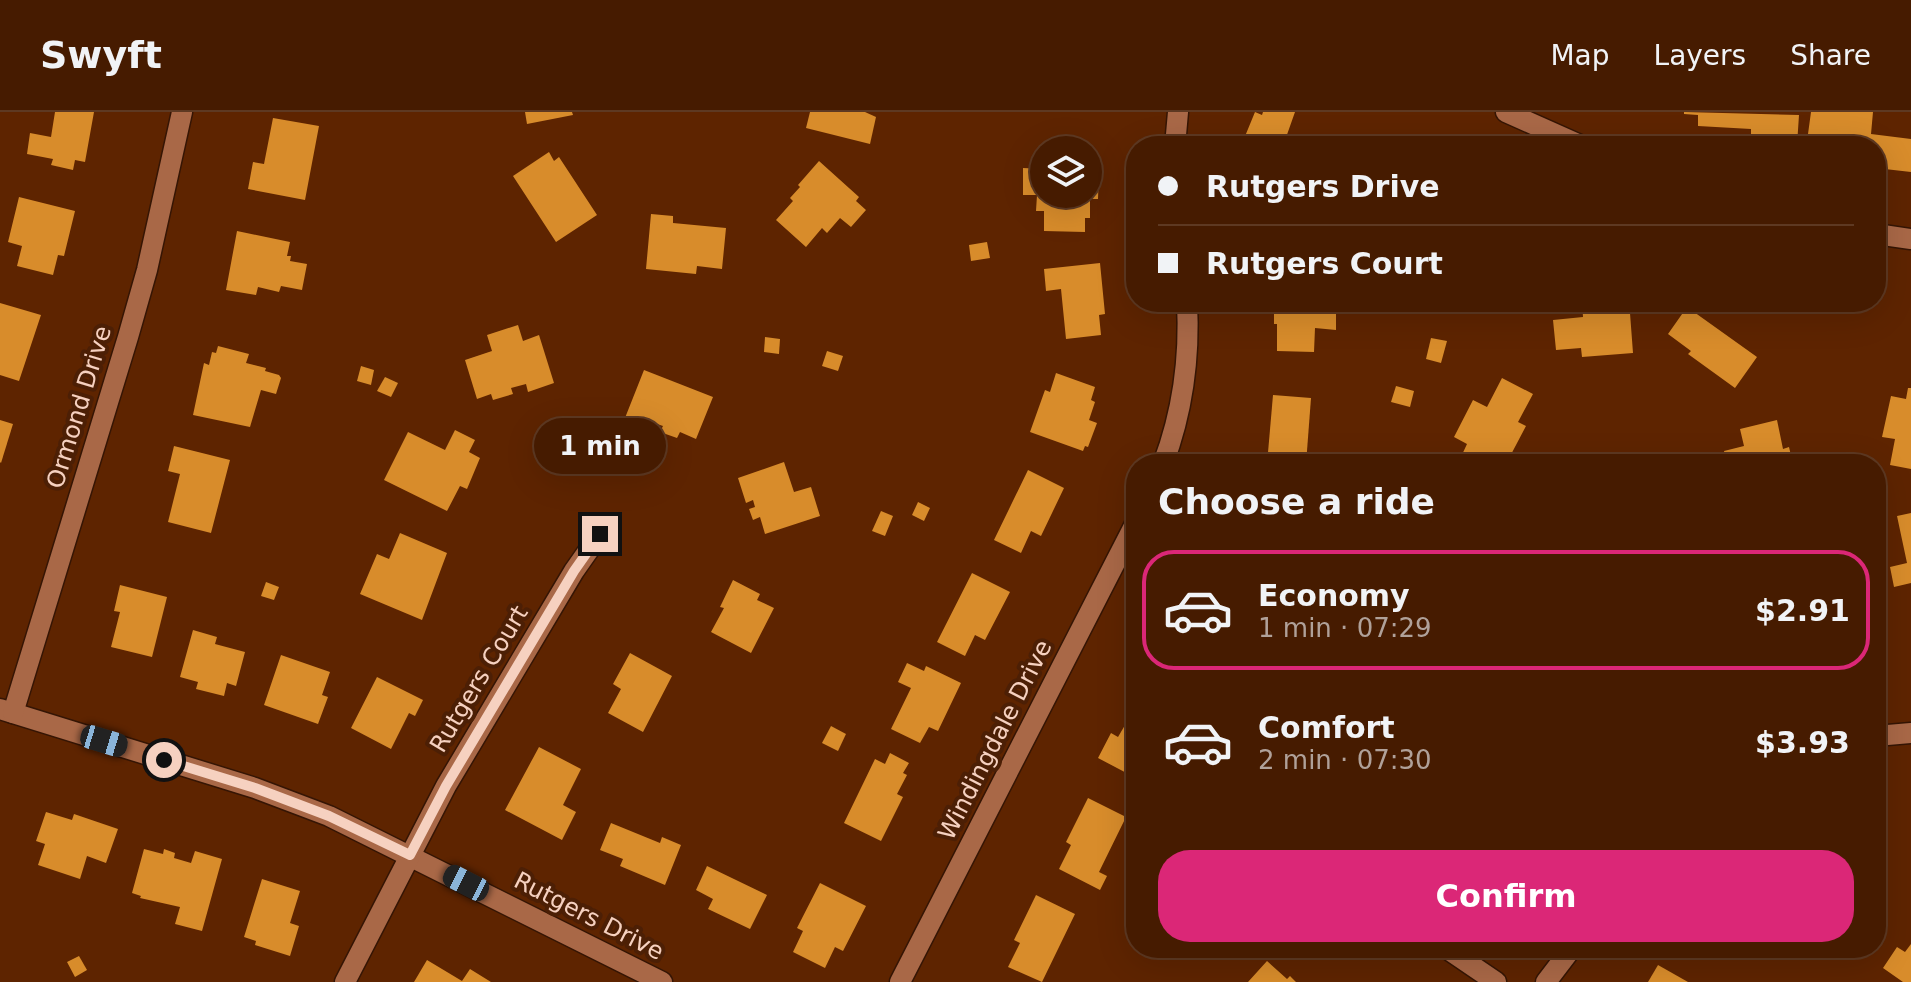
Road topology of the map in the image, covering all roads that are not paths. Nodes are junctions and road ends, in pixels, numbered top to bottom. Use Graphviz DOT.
graph roads {
  1 [pos="182,112"];
  2 [pos="1178,112"];
  3 [pos="1506,112"];
  4 [pos="1176,136"];
  5 [pos="1560,136"];
  6 [pos="1886,235"];
  7 [pos="1911,239"];
  8 [pos="1187,312"];
  9 [pos="1166,454"];
  10 [pos="600,534"];
  11 [pos="1126,541"];
  12 [pos="6,711"];
  13 [pos="1911,733"];
  14 [pos="1886,735"];
  15 [pos="410,855"];
  16 [pos="1461,958"];
  17 [pos="1564,958"];
  18 [pos="345,982"];
  19 [pos="662,982"];
  20 [pos="900,982"];
  21 [pos="1496,982"];
  22 [pos="1546,982"];
  1 -- 12 [label="street, Ormond Drive"];
  2 -- 4 [label="street"];
  3 -- 5 [label="street"];
  6 -- 7 [label="street"];
  8 -- 9 [label="street"];
  10 -- 15 [label="street, Rutgers Court"];
  11 -- 20 [label="street, Windingdale Drive"];
  12 -- 15 [label="street, Rutgers Drive"];
  13 -- 14 [label="street"];
  15 -- 18 [label="street, Rutgers Court"];
  15 -- 19 [label="street, Rutgers Drive"];
  16 -- 21 [label="street"];
  17 -- 22 [label="street"];
}
